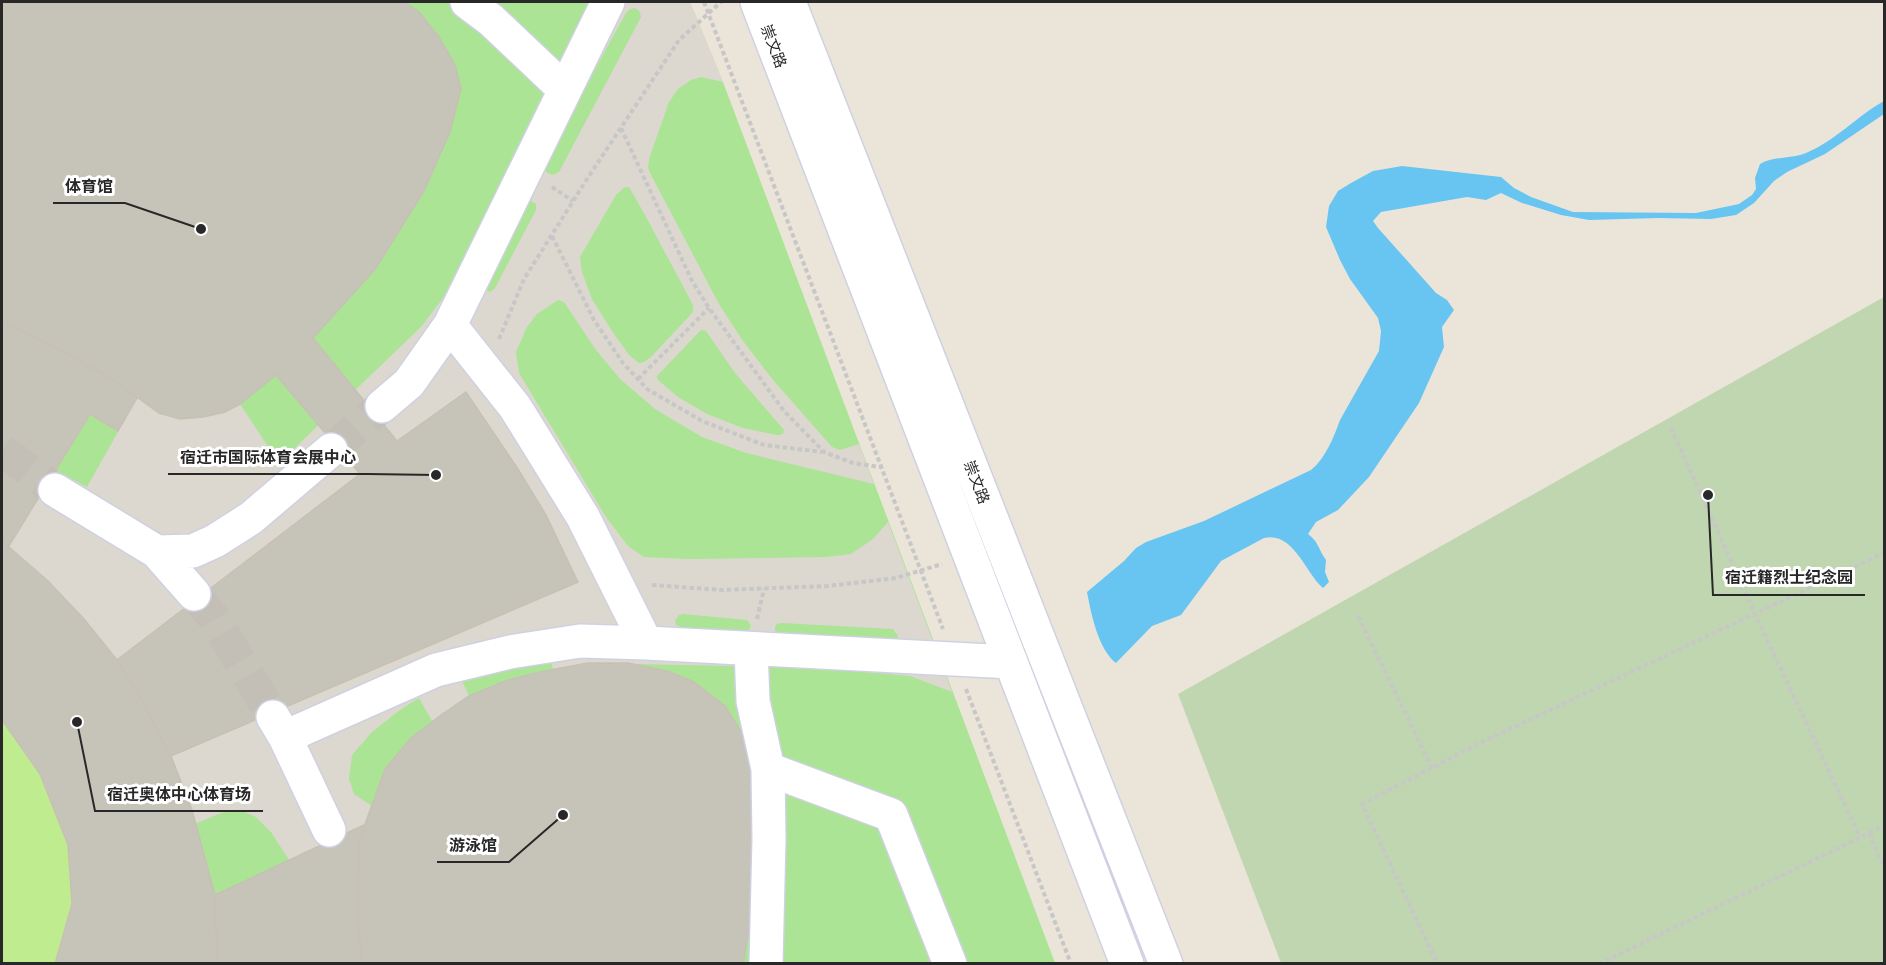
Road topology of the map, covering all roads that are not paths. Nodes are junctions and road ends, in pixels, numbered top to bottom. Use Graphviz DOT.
graph roads {
  1 [pos="467,2"];
  2 [pos="608,2"];
  3 [pos="757,2"];
  4 [pos="789,2"];
  5 [pos="565,90"];
  6 [pos="450,325"];
  7 [pos="382,406"];
  8 [pos="331,450"];
  9 [pos="55,490"];
  10 [pos="157,552"];
  11 [pos="194,594"];
  12 [pos="646,643"];
  13 [pos="750,649"];
  14 [pos="1011,662"];
  15 [pos="768,769"];
  16 [pos="329,830"];
  17 [pos="766,963"];
  18 [pos="950,963"];
  19 [pos="1126,963"];
  20 [pos="1166,963"];
  1 -- 5 [label="street"];
  2 -- 5 [label="street"];
  3 -- 14 [label="street, 崇文路"];
  4 -- 20 [label="street, 崇文路"];
  5 -- 6 [label="street"];
  6 -- 7 [label="street"];
  6 -- 12 [label="street"];
  8 -- 10 [label="street"];
  9 -- 10 [label="street"];
  10 -- 11 [label="street"];
  12 -- 13 [label="street"];
  12 -- 16 [label="street"];
  13 -- 14 [label="street"];
  13 -- 15 [label="street"];
  14 -- 19 [label="street, 崇文路"];
  15 -- 17 [label="street"];
  15 -- 18 [label="street"];
}
